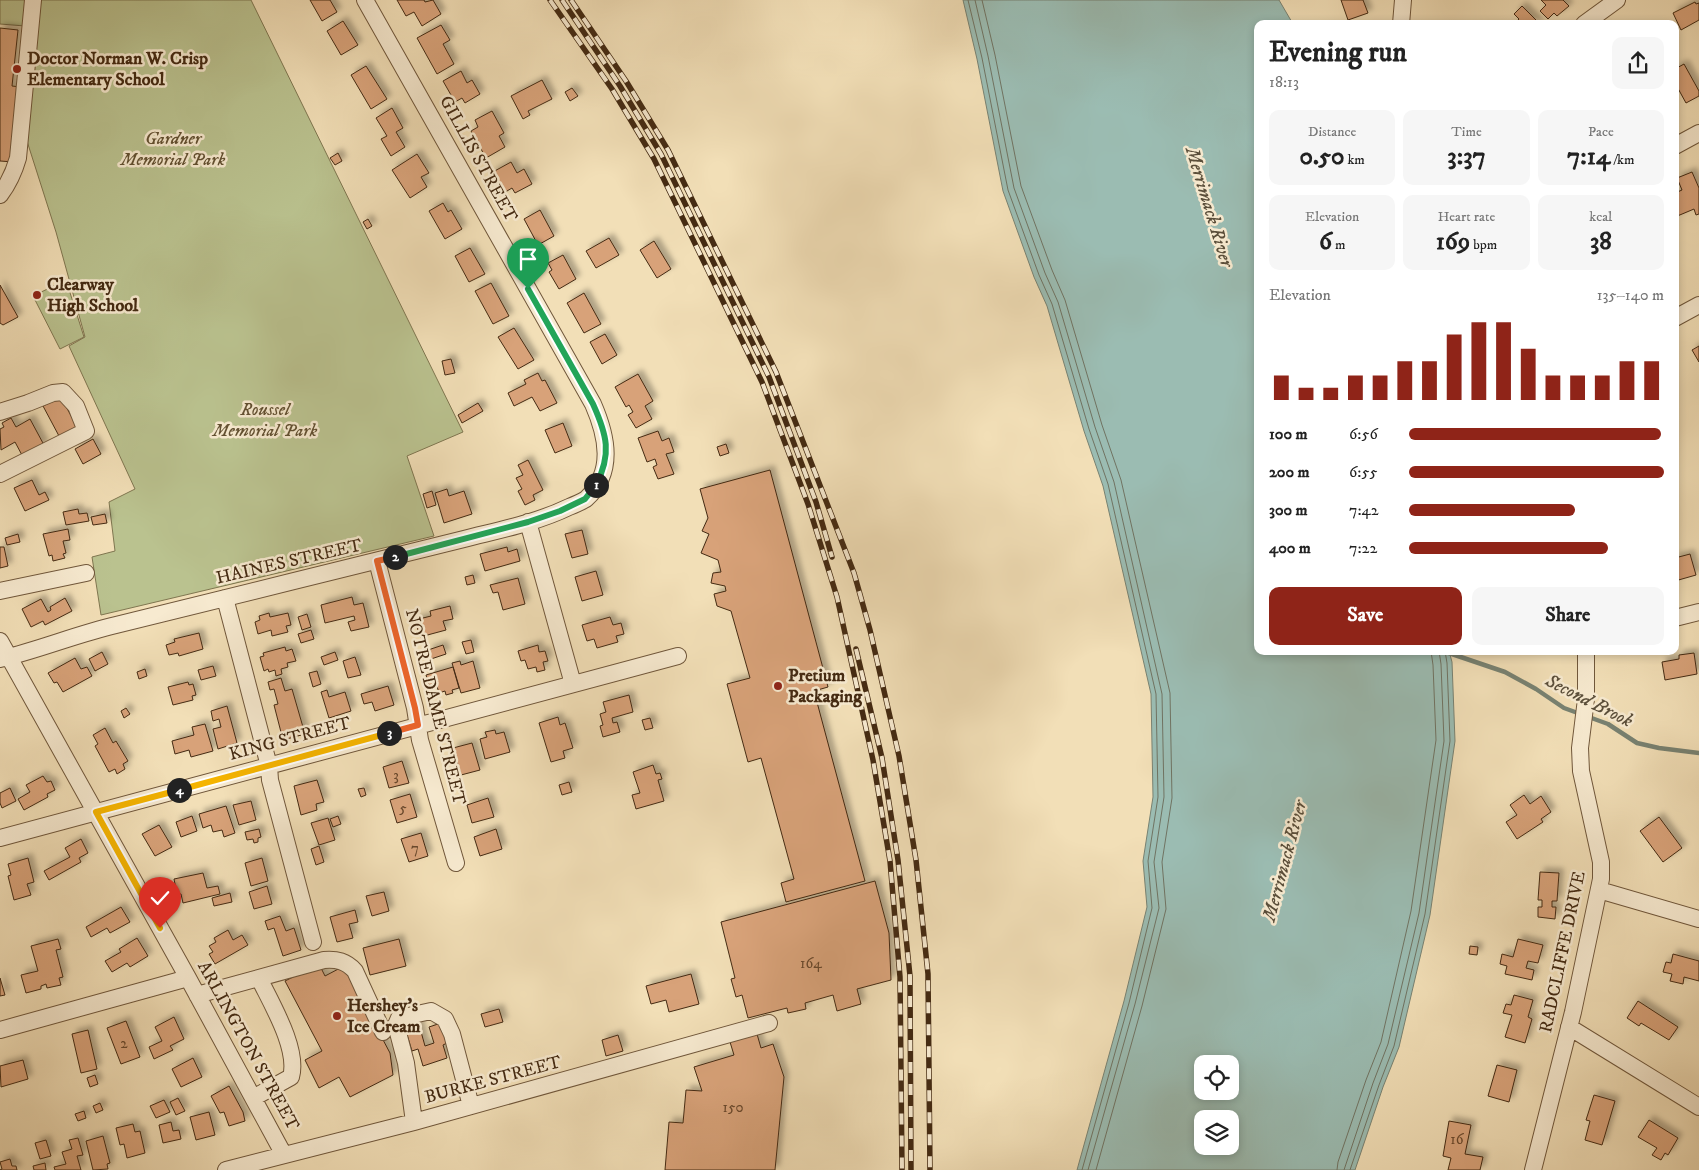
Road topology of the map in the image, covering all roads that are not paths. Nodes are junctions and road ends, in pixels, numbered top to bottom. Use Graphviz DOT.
graph roads {
  1 [pos="33,0"];
  2 [pos="365,0"];
  3 [pos="1403,0"];
  4 [pos="1617,0"];
  5 [pos="1401,20"];
  6 [pos="1590,20"];
  7 [pos="1699,133"];
  8 [pos="1679,144"];
  9 [pos="0,194"];
  10 [pos="1699,305"];
  11 [pos="1679,316"];
  12 [pos="0,412"];
  13 [pos="0,474"];
  14 [pos="585,499"];
  15 [pos="528,522"];
  16 [pos="377,561"];
  17 [pos="86,573"];
  18 [pos="0,591"];
  19 [pos="225,598"];
  20 [pos="1699,612"];
  21 [pos="1679,617"];
  22 [pos="0,641"];
  23 [pos="1586,655"];
  24 [pos="678,656"];
  25 [pos="4,658"];
  26 [pos="573,684"];
  27 [pos="418,725"];
  28 [pos="270,766"];
  29 [pos="96,812"];
  30 [pos="0,838"];
  31 [pos="456,863"];
  32 [pos="1599,890"];
  33 [pos="1699,918"];
  34 [pos="313,942"];
  35 [pos="188,978"];
  36 [pos="259,978"];
  37 [pos="197,995"];
  38 [pos="769,1023"];
  39 [pos="1569,1027"];
  40 [pos="0,1030"];
  41 [pos="383,1032"];
  42 [pos="253,1098"];
  43 [pos="471,1106"];
  44 [pos="1699,1107"];
  45 [pos="414,1122"];
  46 [pos="284,1155"];
  47 [pos="226,1170"];
  48 [pos="1533,1170"];
  1 -- 9 [label="street"];
  2 -- 14 [label="street, GILLIS STREET"];
  3 -- 5 [label="street"];
  4 -- 6 [label="street"];
  7 -- 8 [label="street"];
  10 -- 11 [label="street"];
  12 -- 13 [label="street"];
  14 -- 15 [label="street, HAINES STREET"];
  15 -- 16 [label="street, HAINES STREET"];
  15 -- 26 [label="street"];
  16 -- 19 [label="street, HAINES STREET"];
  16 -- 27 [label="street, NOTRE DAME STREET"];
  17 -- 18 [label="street"];
  19 -- 25 [label="street, HAINES STREET"];
  19 -- 28 [label="street"];
  20 -- 21 [label="street"];
  22 -- 25 [label="street, ARLINGTON STREET"];
  23 -- 32 [label="street, RADCLIFFE DRIVE"];
  24 -- 26 [label="street, KING STREET"];
  25 -- 29 [label="street, ARLINGTON STREET"];
  26 -- 27 [label="street, KING STREET"];
  27 -- 28 [label="street, KING STREET"];
  27 -- 31 [label="street, NOTRE DAME STREET"];
  28 -- 29 [label="street, KING STREET"];
  28 -- 34 [label="street"];
  29 -- 30 [label="street, KING STREET"];
  29 -- 35 [label="street, ARLINGTON STREET"];
  32 -- 33 [label="street"];
  32 -- 39 [label="street, RADCLIFFE DRIVE"];
  35 -- 37 [label="street, ARLINGTON STREET"];
  35 -- 40 [label="street"];
  36 -- 37 [label="street"];
  36 -- 41 [label="street"];
  36 -- 42 [label="street"];
  37 -- 42 [label="street, ARLINGTON STREET"];
  38 -- 43 [label="street, BURKE STREET"];
  39 -- 44 [label="street"];
  39 -- 48 [label="street, RADCLIFFE DRIVE"];
  42 -- 46 [label="street, ARLINGTON STREET"];
  43 -- 45 [label="street, BURKE STREET"];
  43 -- 45 [label="street"];
  45 -- 46 [label="street, BURKE STREET"];
  46 -- 47 [label="street, BURKE STREET"];
}
